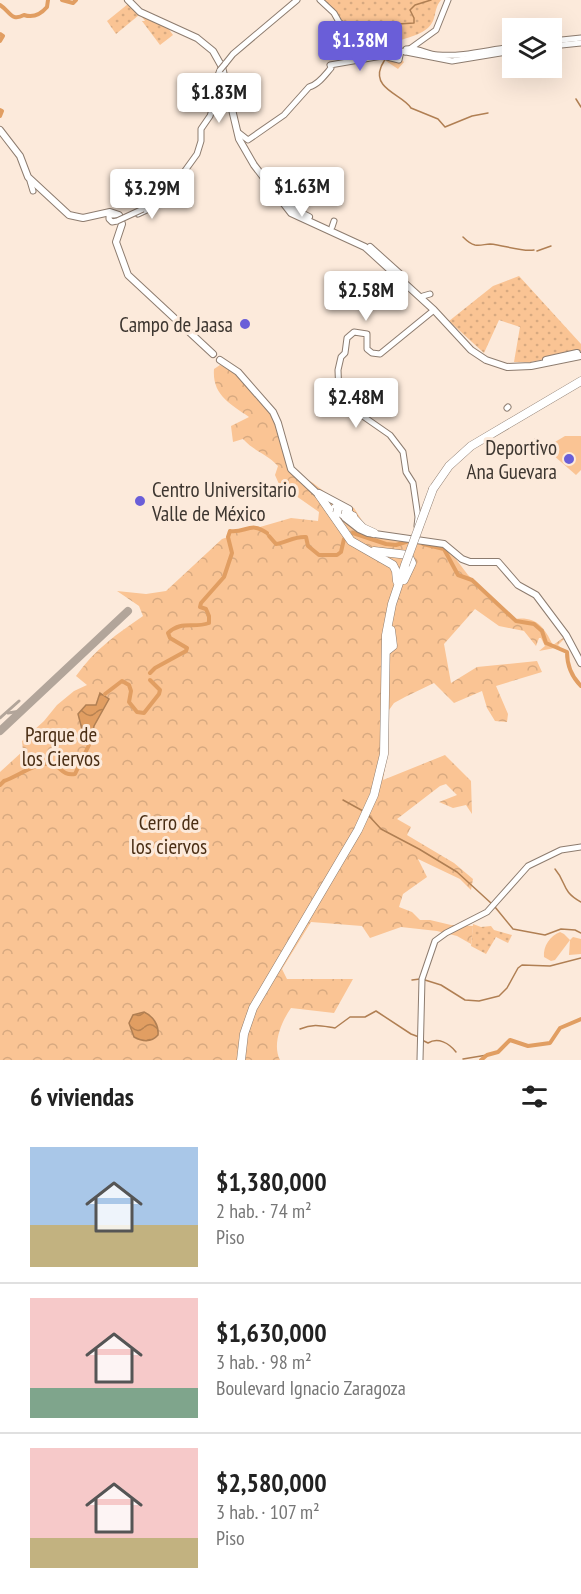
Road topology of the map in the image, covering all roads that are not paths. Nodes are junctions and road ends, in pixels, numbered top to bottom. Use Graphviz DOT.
graph roads {
  1 [pos="129,0"];
  2 [pos="297,0"];
  3 [pos="320,0"];
  4 [pos="449,0"];
  5 [pos="581,38"];
  6 [pos="562,42"];
  7 [pos="566,43"];
  8 [pos="581,43"];
  9 [pos="562,44"];
  10 [pos="414,48"];
  11 [pos="502,49"];
  12 [pos="405,52"];
  13 [pos="493,52"];
  14 [pos="502,52"];
  15 [pos="384,55"];
  16 [pos="426,55"];
  17 [pos="0,131"];
  18 [pos="239,133"];
  19 [pos="40,193"];
  20 [pos="150,204"];
  21 [pos="293,211"];
  22 [pos="116,218"];
  23 [pos="416,292"];
  24 [pos="429,302"];
  25 [pos="436,313"];
  26 [pos="188,334"];
  27 [pos="212,354"];
  28 [pos="480,354"];
  29 [pos="578,355"];
  30 [pos="221,360"];
  31 [pos="515,367"];
  32 [pos="507,373"];
  33 [pos="581,382"];
  34 [pos="320,495"];
  35 [pos="339,512"];
  36 [pos="352,516"];
  37 [pos="416,528"];
  38 [pos="374,533"];
  39 [pos="410,539"];
  40 [pos="423,540"];
  41 [pos="406,565"];
  42 [pos="394,604"];
  43 [pos="390,615"];
  44 [pos="386,649"];
  45 [pos="581,662"];
  46 [pos="581,847"];
  47 [pos="242,1060"];
  48 [pos="421,1060"];
  1 -- 21 [label="main road"];
  2 -- 20 [label="main road, bridge"];
  3 -- 15 [label="main road"];
  4 -- 10 [label="main road"];
  5 -- 7 [label="main road"];
  6 -- 7 [label="main road"];
  7 -- 8 [label="main road"];
  7 -- 9 [label="main road"];
  10 -- 12 [label="main road"];
  10 -- 16 [label="main road"];
  11 -- 13 [label="main road"];
  12 -- 15 [label="main road"];
  12 -- 16 [label="main road"];
  13 -- 14 [label="main road"];
  13 -- 16 [label="main road"];
  15 -- 18 [label="main road"];
  17 -- 19 [label="main road"];
  17 -- 19 [label="main road"];
  19 -- 22 [label="main road"];
  19 -- 22 [label="main road"];
  20 -- 22 [label="main road, bridge"];
  20 -- 22 [label="main road"];
  21 -- 23 [label="main road"];
  21 -- 23 [label="main road"];
  22 -- 26 [label="main road"];
  22 -- 26 [label="main road"];
  23 -- 24 [label="main road"];
  23 -- 25 [label="main road"];
  24 -- 25 [label="main road"];
  24 -- 28 [label="main road"];
  25 -- 28 [label="main road"];
  25 -- 37 [label="main road"];
  26 -- 27 [label="main road"];
  28 -- 29 [label="main road"];
  28 -- 31 [label="main road"];
  29 -- 31 [label="main road"];
  30 -- 34 [label="main road"];
  31 -- 32 [label="main road"];
  33 -- 41 [label="highway, bridge"];
  34 -- 35 [label="highway"];
  34 -- 35 [label="main road"];
  34 -- 36 [label="highway"];
  34 -- 38 [label="main road"];
  35 -- 36 [label="highway"];
  35 -- 39 [label="main road"];
  35 -- 42 [label="highway"];
  35 -- 43 [label="highway"];
  36 -- 38 [label="highway"];
  37 -- 39 [label="main road"];
  37 -- 40 [label="main road"];
  38 -- 39 [label="main road"];
  39 -- 40 [label="main road"];
  40 -- 45 [label="main road"];
  40 -- 45 [label="main road"];
  41 -- 42 [label="highway"];
  41 -- 43 [label="highway"];
  42 -- 43 [label="highway"];
  43 -- 44 [label="highway"];
  43 -- 47 [label="highway"];
  43 -- 47 [label="highway"];
  46 -- 48 [label="main road"];
}
